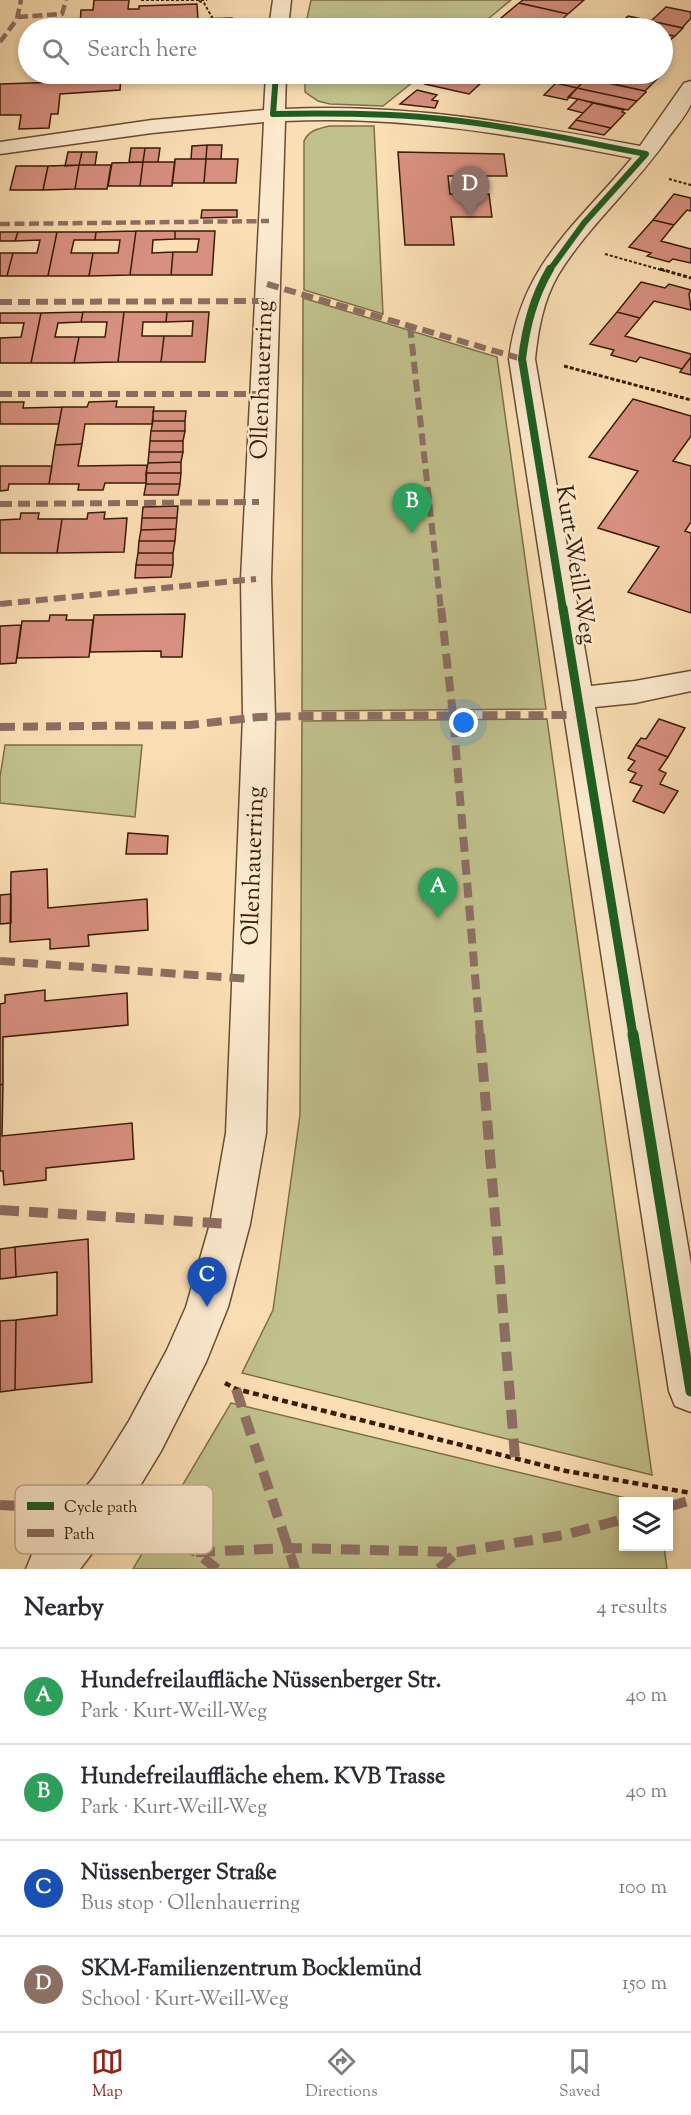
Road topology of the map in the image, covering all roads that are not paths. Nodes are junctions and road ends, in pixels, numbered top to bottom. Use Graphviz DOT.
graph roads {
  1 [pos="282,0"];
  2 [pos="280,18"];
  3 [pos="275,84"];
  4 [pos="691,87"];
  5 [pos="273,114"];
  6 [pos="0,148"];
  7 [pos="646,154"];
  8 [pos="691,681"];
  9 [pos="576,698"];
  10 [pos="691,1391"];
  11 [pos="115,1485"];
  12 [pos="63,1554"];
  13 [pos="51,1569"];
  1 -- 2 [label="street"];
  3 -- 5 [label="street, Ollenhauerring"];
  4 -- 7 [label="street, Kurt-Weill-Weg"];
  5 -- 6 [label="street"];
  5 -- 7 [label="street"];
  5 -- 11 [label="street, Ollenhauerring"];
  7 -- 9 [label="street, Kurt-Weill-Weg"];
  8 -- 9 [label="street"];
  9 -- 10 [label="street, Kurt-Weill-Weg"];
  12 -- 13 [label="street, Ollenhauerring"];
}
